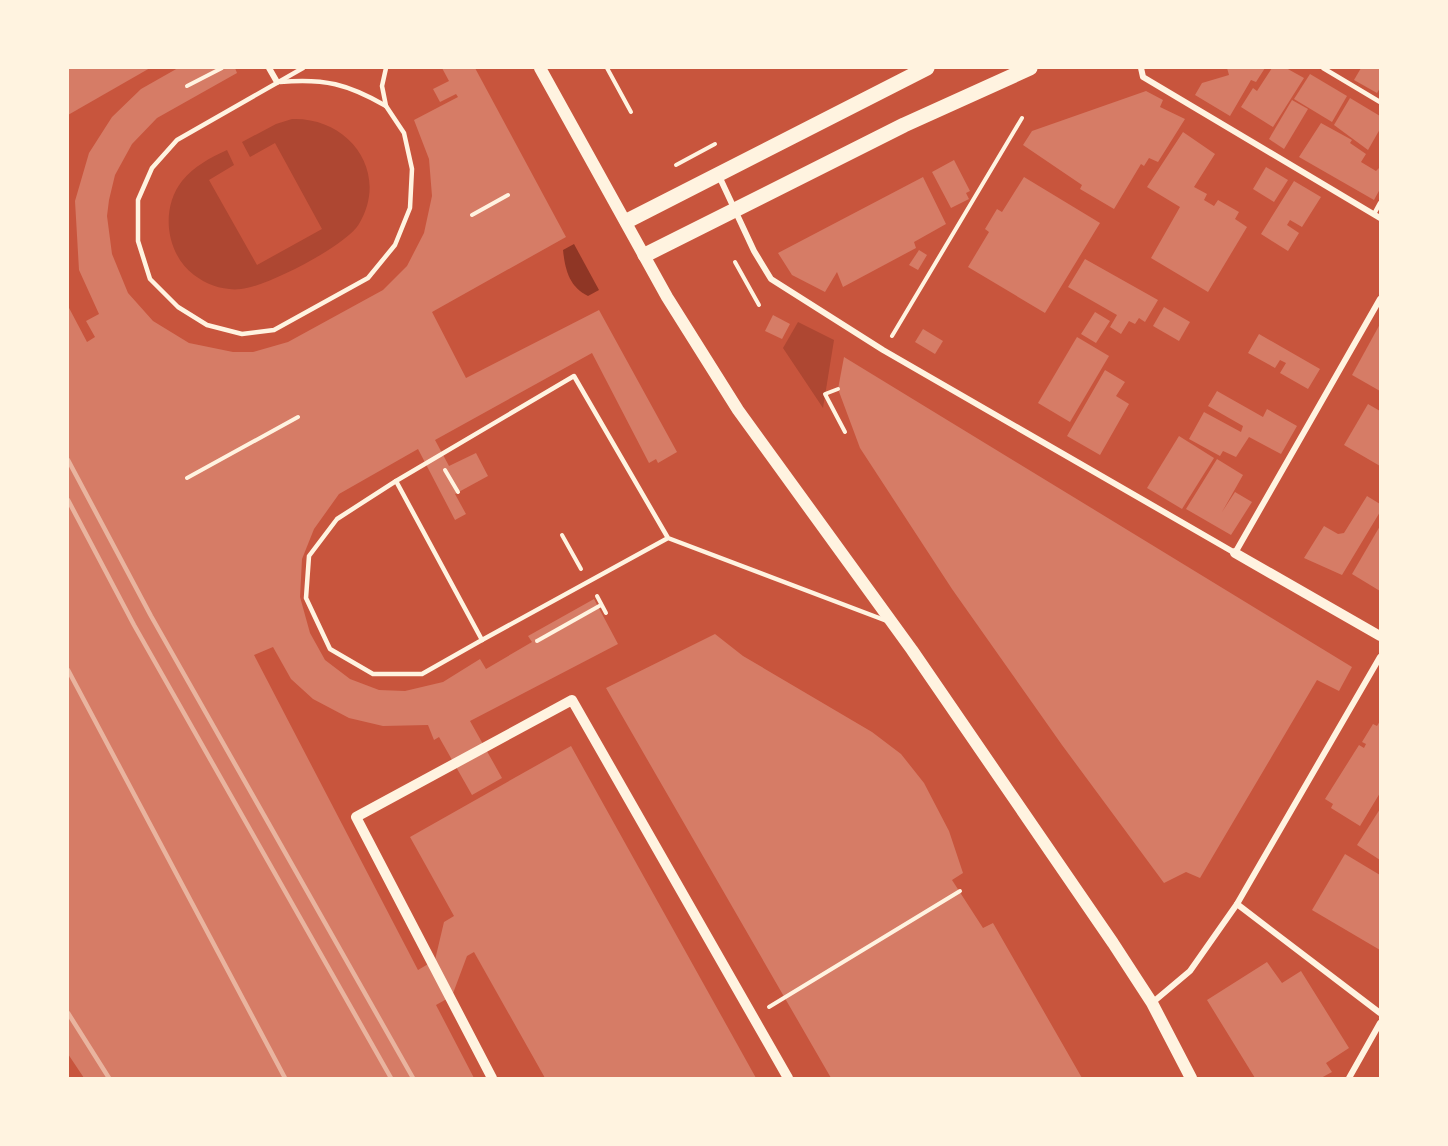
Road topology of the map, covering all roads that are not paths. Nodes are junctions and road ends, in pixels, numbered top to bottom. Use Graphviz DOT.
graph roads {
  1 [pos="269,68"];
  2 [pos="303,68"];
  3 [pos="386,68"];
  4 [pos="540,68"];
  5 [pos="927,68"];
  6 [pos="1030,68"];
  7 [pos="1140,68"];
  8 [pos="1323,68"];
  9 [pos="278,82"];
  10 [pos="1380,102"];
  11 [pos="386,106"];
  12 [pos="719,174"];
  13 [pos="1380,202"];
  14 [pos="735,210"];
  15 [pos="1374,214"];
  16 [pos="1380,218"];
  17 [pos="627,222"];
  18 [pos="645,255"];
  19 [pos="1380,299"];
  20 [pos="396,481"];
  21 [pos="668,538"];
  22 [pos="1235,553"];
  23 [pos="891,622"];
  24 [pos="1380,636"];
  25 [pos="482,640"];
  26 [pos="1380,657"];
  27 [pos="1237,904"];
  28 [pos="1152,1004"];
  29 [pos="1380,1012"];
  30 [pos="1380,1023"];
  31 [pos="492,1078"];
  32 [pos="788,1078"];
  33 [pos="1191,1078"];
  34 [pos="1350,1078"];
  1 -- 9 [label="street"];
  2 -- 9 [label="lane"];
  3 -- 11 [label="lane"];
  4 -- 17 [label="main road"];
  5 -- 12 [label="main road"];
  6 -- 14 [label="main road"];
  7 -- 15 [label="street"];
  8 -- 10 [label="lane"];
  9 -- 11 [label="lane"];
  9 -- 11 [label="lane"];
  12 -- 14 [label="street"];
  12 -- 17 [label="main road"];
  13 -- 15 [label="lane"];
  14 -- 18 [label="main road"];
  14 -- 22 [label="street"];
  15 -- 16 [label="street"];
  17 -- 18 [label="main road"];
  18 -- 23 [label="main road"];
  19 -- 22 [label="street"];
  20 -- 21 [label="lane"];
  20 -- 25 [label="lane"];
  20 -- 25 [label="lane"];
  21 -- 23 [label="lane"];
  21 -- 25 [label="lane"];
  22 -- 24 [label="street"];
  23 -- 28 [label="main road"];
  26 -- 27 [label="street"];
  27 -- 28 [label="street"];
  27 -- 29 [label="street"];
  28 -- 33 [label="main road"];
  30 -- 34 [label="street"];
  31 -- 32 [label="street"];
}
